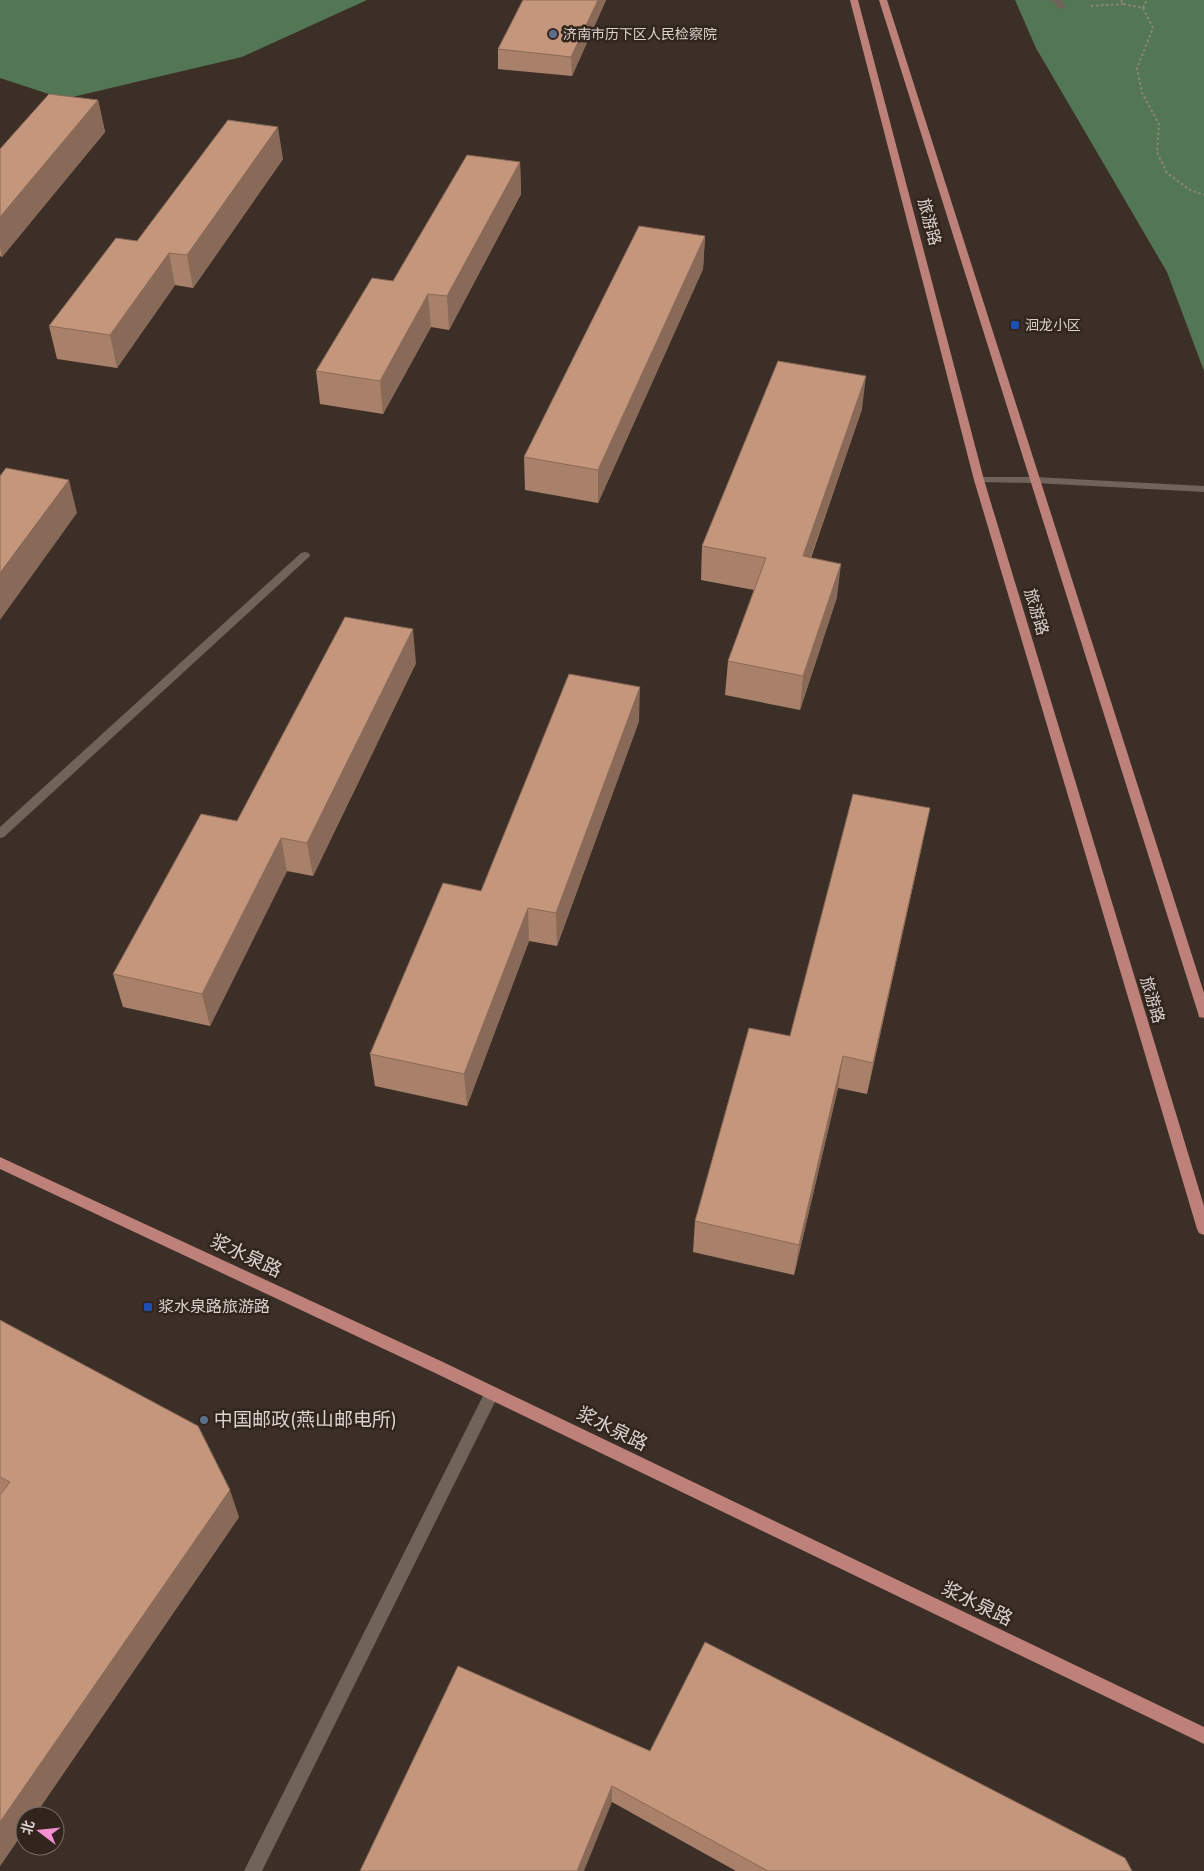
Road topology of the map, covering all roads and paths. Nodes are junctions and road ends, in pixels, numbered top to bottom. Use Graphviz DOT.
graph roads {
  1 [pos="854,0"];
  2 [pos="882,0"];
  3 [pos="1055,0"];
  4 [pos="1121,0"];
  5 [pos="1147,0"];
  6 [pos="1063,7"];
  7 [pos="1143,8"];
  8 [pos="1204,195"];
  9 [pos="979,480"];
  10 [pos="1034,480"];
  11 [pos="1204,489"];
  12 [pos="305,554"];
  13 [pos="0,834"];
  14 [pos="1204,1013"];
  15 [pos="0,1163"];
  16 [pos="1204,1229"];
  17 [pos="492,1393"];
  18 [pos="1204,1736"];
  19 [pos="253,1871"];
  1 -- 9 [label="main road, 旅游路"];
  2 -- 10 [label="main road, 旅游路"];
  3 -- 6 [label="street"];
  4 -- 7 [label="path"];
  5 -- 7 [label="path"];
  7 -- 8 [label="path"];
  9 -- 10 [label="street"];
  9 -- 16 [label="main road, 旅游路"];
  10 -- 11 [label="street"];
  10 -- 14 [label="main road, 旅游路"];
  12 -- 13 [label="street"];
  15 -- 17 [label="main road, 浆水泉路"];
  17 -- 18 [label="main road, 浆水泉路"];
  17 -- 19 [label="street"];
}
